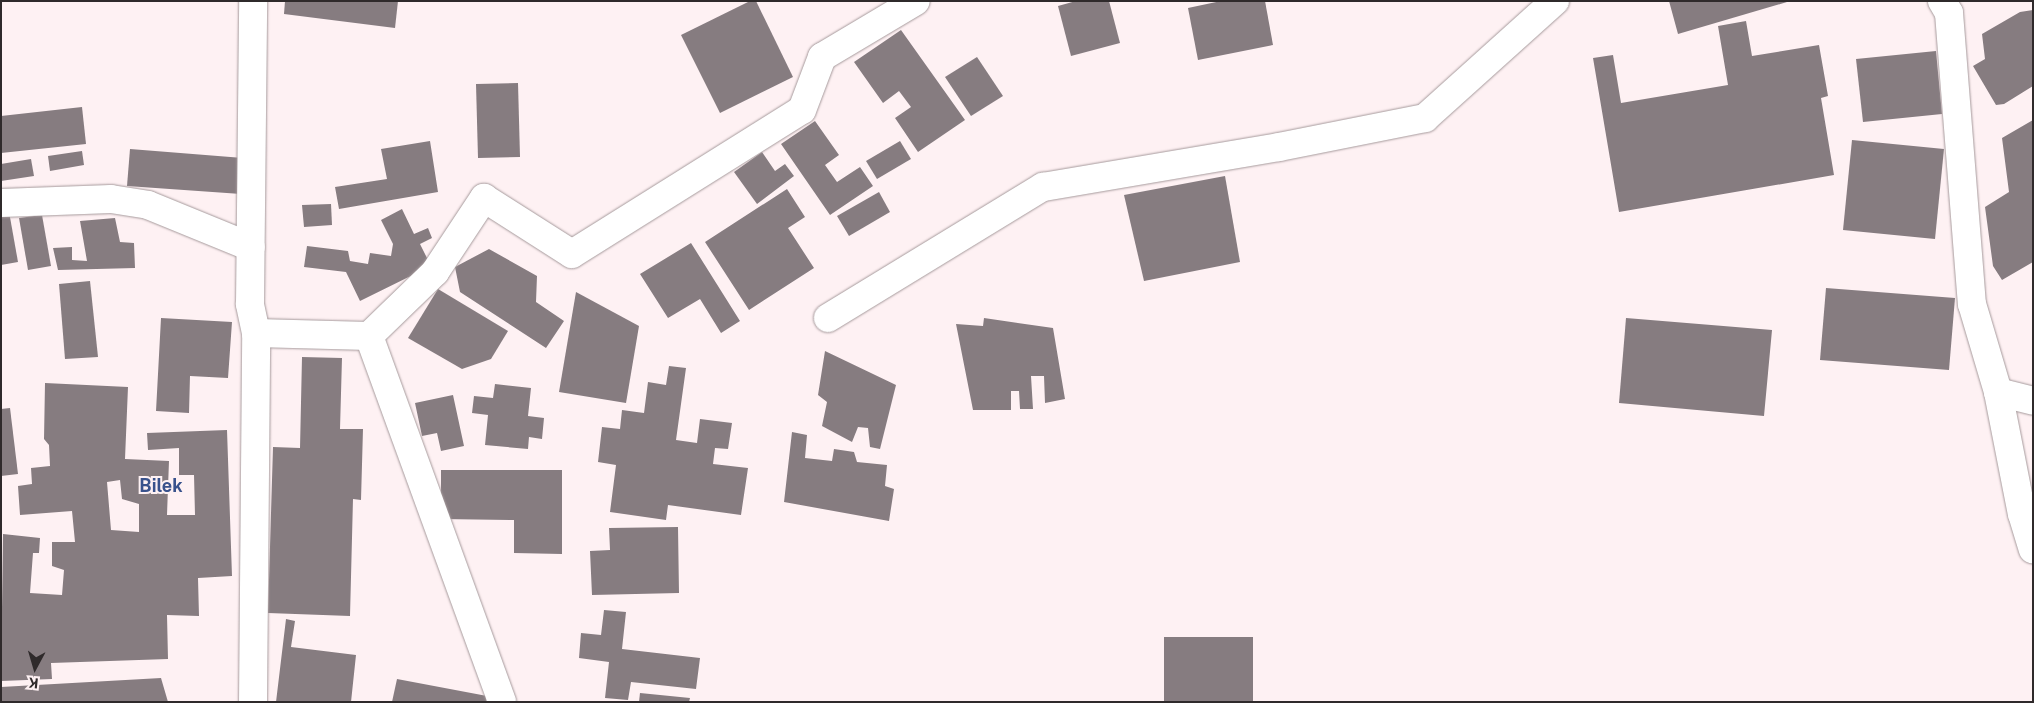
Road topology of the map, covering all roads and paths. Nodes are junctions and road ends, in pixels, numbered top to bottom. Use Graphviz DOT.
graph roads {
  1 [pos="253,1"];
  2 [pos="916,1"];
  3 [pos="1555,1"];
  4 [pos="1942,1"];
  5 [pos="1,203"];
  6 [pos="251,247"];
  7 [pos="828,318"];
  8 [pos="256,333"];
  9 [pos="370,336"];
  10 [pos="1998,392"];
  11 [pos="2033,401"];
  12 [pos="2033,549"];
  13 [pos="253,702"];
  14 [pos="502,702"];
  1 -- 6 [label="street"];
  2 -- 9 [label="street"];
  3 -- 7 [label="street"];
  4 -- 10 [label="street"];
  5 -- 6 [label="street"];
  6 -- 8 [label="street"];
  8 -- 9 [label="street"];
  8 -- 13 [label="street"];
  9 -- 14 [label="street"];
  10 -- 11 [label="street"];
  10 -- 12 [label="street"];
}
